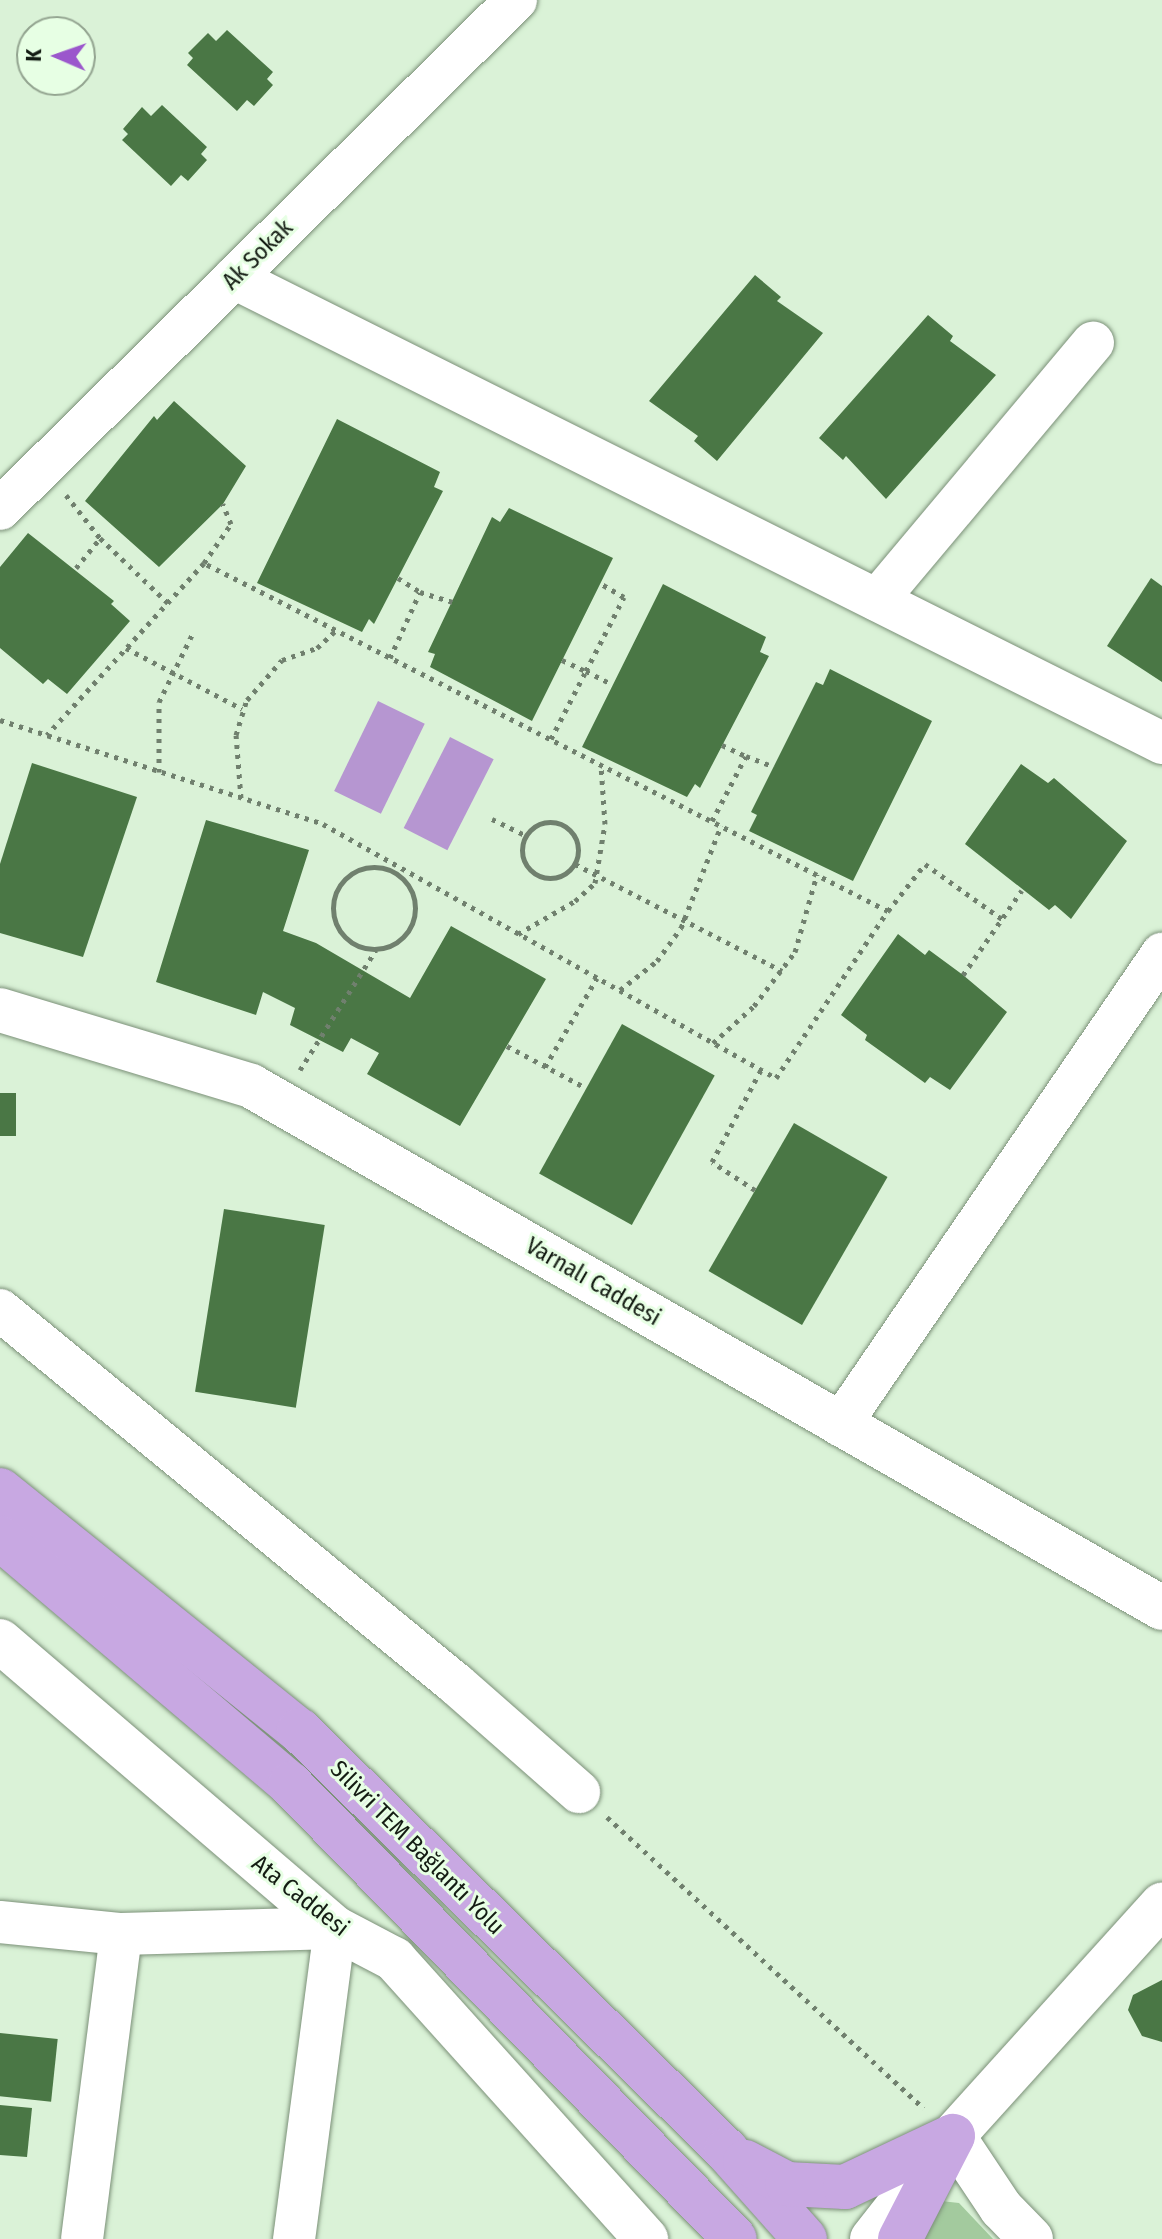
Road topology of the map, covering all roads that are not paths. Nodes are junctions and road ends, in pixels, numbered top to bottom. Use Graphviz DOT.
graph roads {
  1 [pos="516,0"];
  2 [pos="234,278"];
  3 [pos="1093,343"];
  4 [pos="0,509"];
  5 [pos="877,600"];
  6 [pos="1162,743"];
  7 [pos="1162,954"];
  8 [pos="0,1010"];
  9 [pos="0,1310"];
  10 [pos="840,1425"];
  11 [pos="0,1490"];
  12 [pos="0,1538"];
  13 [pos="1162,1608"];
  14 [pos="0,1641"];
  15 [pos="579,1792"];
  16 [pos="1162,1905"];
  17 [pos="0,1922"];
  18 [pos="335,1928"];
  19 [pos="121,1934"];
  20 [pos="953,2136"];
  21 [pos="726,2150"];
  22 [pos="82,2239"];
  23 [pos="294,2239"];
  24 [pos="646,2239"];
  25 [pos="735,2239"];
  26 [pos="805,2239"];
  27 [pos="839,2239"];
  28 [pos="872,2239"];
  29 [pos="900,2239"];
  30 [pos="1031,2239"];
  1 -- 2 [label="street, Ak Sokak"];
  2 -- 4 [label="street, Ak Sokak"];
  2 -- 5 [label="street"];
  3 -- 5 [label="street"];
  5 -- 6 [label="street"];
  7 -- 10 [label="street"];
  8 -- 10 [label="main road, Varnalı Caddesi"];
  9 -- 15 [label="street"];
  10 -- 13 [label="main road, Varnalı Caddesi"];
  11 -- 21 [label="highway, Silivri TEM Bağlantı Yolu"];
  12 -- 25 [label="highway, Silivri TEM Bağlantı Yolu"];
  14 -- 18 [label="main road, Ata Caddesi"];
  16 -- 20 [label="main road"];
  17 -- 19 [label="street"];
  18 -- 19 [label="street"];
  18 -- 23 [label="street"];
  18 -- 24 [label="main road, Ata Caddesi"];
  19 -- 22 [label="street"];
  20 -- 21 [label="highway"];
  20 -- 27 [label="main road"];
  20 -- 28 [label="main road"];
  20 -- 29 [label="highway"];
  20 -- 30 [label="main road"];
  21 -- 26 [label="highway, Silivri TEM Bağlantı Yolu"];
}
